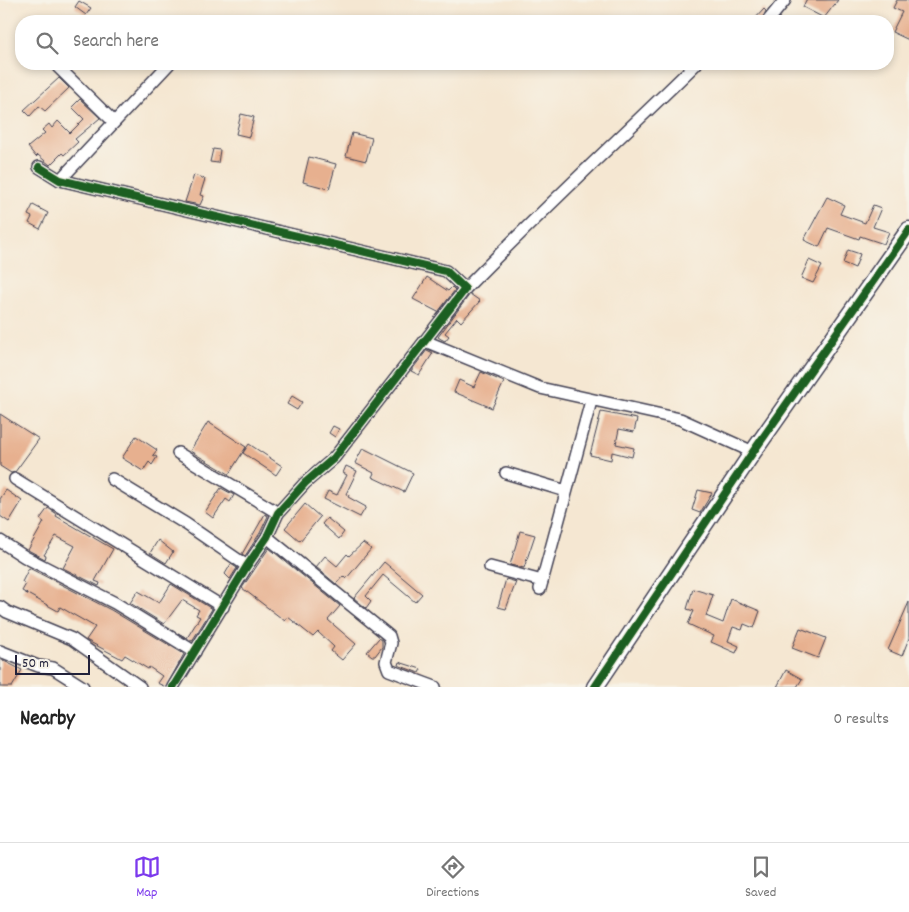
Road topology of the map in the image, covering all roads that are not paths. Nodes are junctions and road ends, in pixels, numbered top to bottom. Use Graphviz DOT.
graph roads {
  1 [pos="785,0"];
  2 [pos="773,15"];
  3 [pos="61,70"];
  4 [pos="163,70"];
  5 [pos="690,70"];
  6 [pos="114,122"];
  7 [pos="39,167"];
  8 [pos="60,180"];
  9 [pos="909,230"];
  10 [pos="465,289"];
  11 [pos="425,341"];
  12 [pos="591,401"];
  13 [pos="753,452"];
  14 [pos="178,453"];
  15 [pos="506,473"];
  16 [pos="15,479"];
  17 [pos="112,479"];
  18 [pos="566,491"];
  19 [pos="278,513"];
  20 [pos="267,538"];
  21 [pos="0,540"];
  22 [pos="247,566"];
  23 [pos="490,567"];
  24 [pos="0,607"];
  25 [pos="223,607"];
  26 [pos="0,651"];
  27 [pos="196,652"];
  28 [pos="83,687"];
  29 [pos="140,687"];
  30 [pos="173,687"];
  31 [pos="435,687"];
  32 [pos="595,687"];
  1 -- 2 [label="street"];
  3 -- 6 [label="street"];
  4 -- 6 [label="street"];
  5 -- 10 [label="street"];
  6 -- 8 [label="street"];
  7 -- 8 [label="street"];
  8 -- 10 [label="street"];
  9 -- 13 [label="street"];
  10 -- 11 [label="street"];
  11 -- 12 [label="street"];
  11 -- 19 [label="street"];
  12 -- 13 [label="street"];
  12 -- 18 [label="street"];
  13 -- 32 [label="street"];
  14 -- 19 [label="street"];
  15 -- 18 [label="street"];
  16 -- 25 [label="street"];
  17 -- 22 [label="street"];
  18 -- 23 [label="street"];
  19 -- 20 [label="street"];
  20 -- 22 [label="street"];
  20 -- 31 [label="street"];
  21 -- 27 [label="street"];
  22 -- 25 [label="street"];
  24 -- 29 [label="street"];
  25 -- 27 [label="street"];
  26 -- 28 [label="street"];
  27 -- 30 [label="street"];
}
